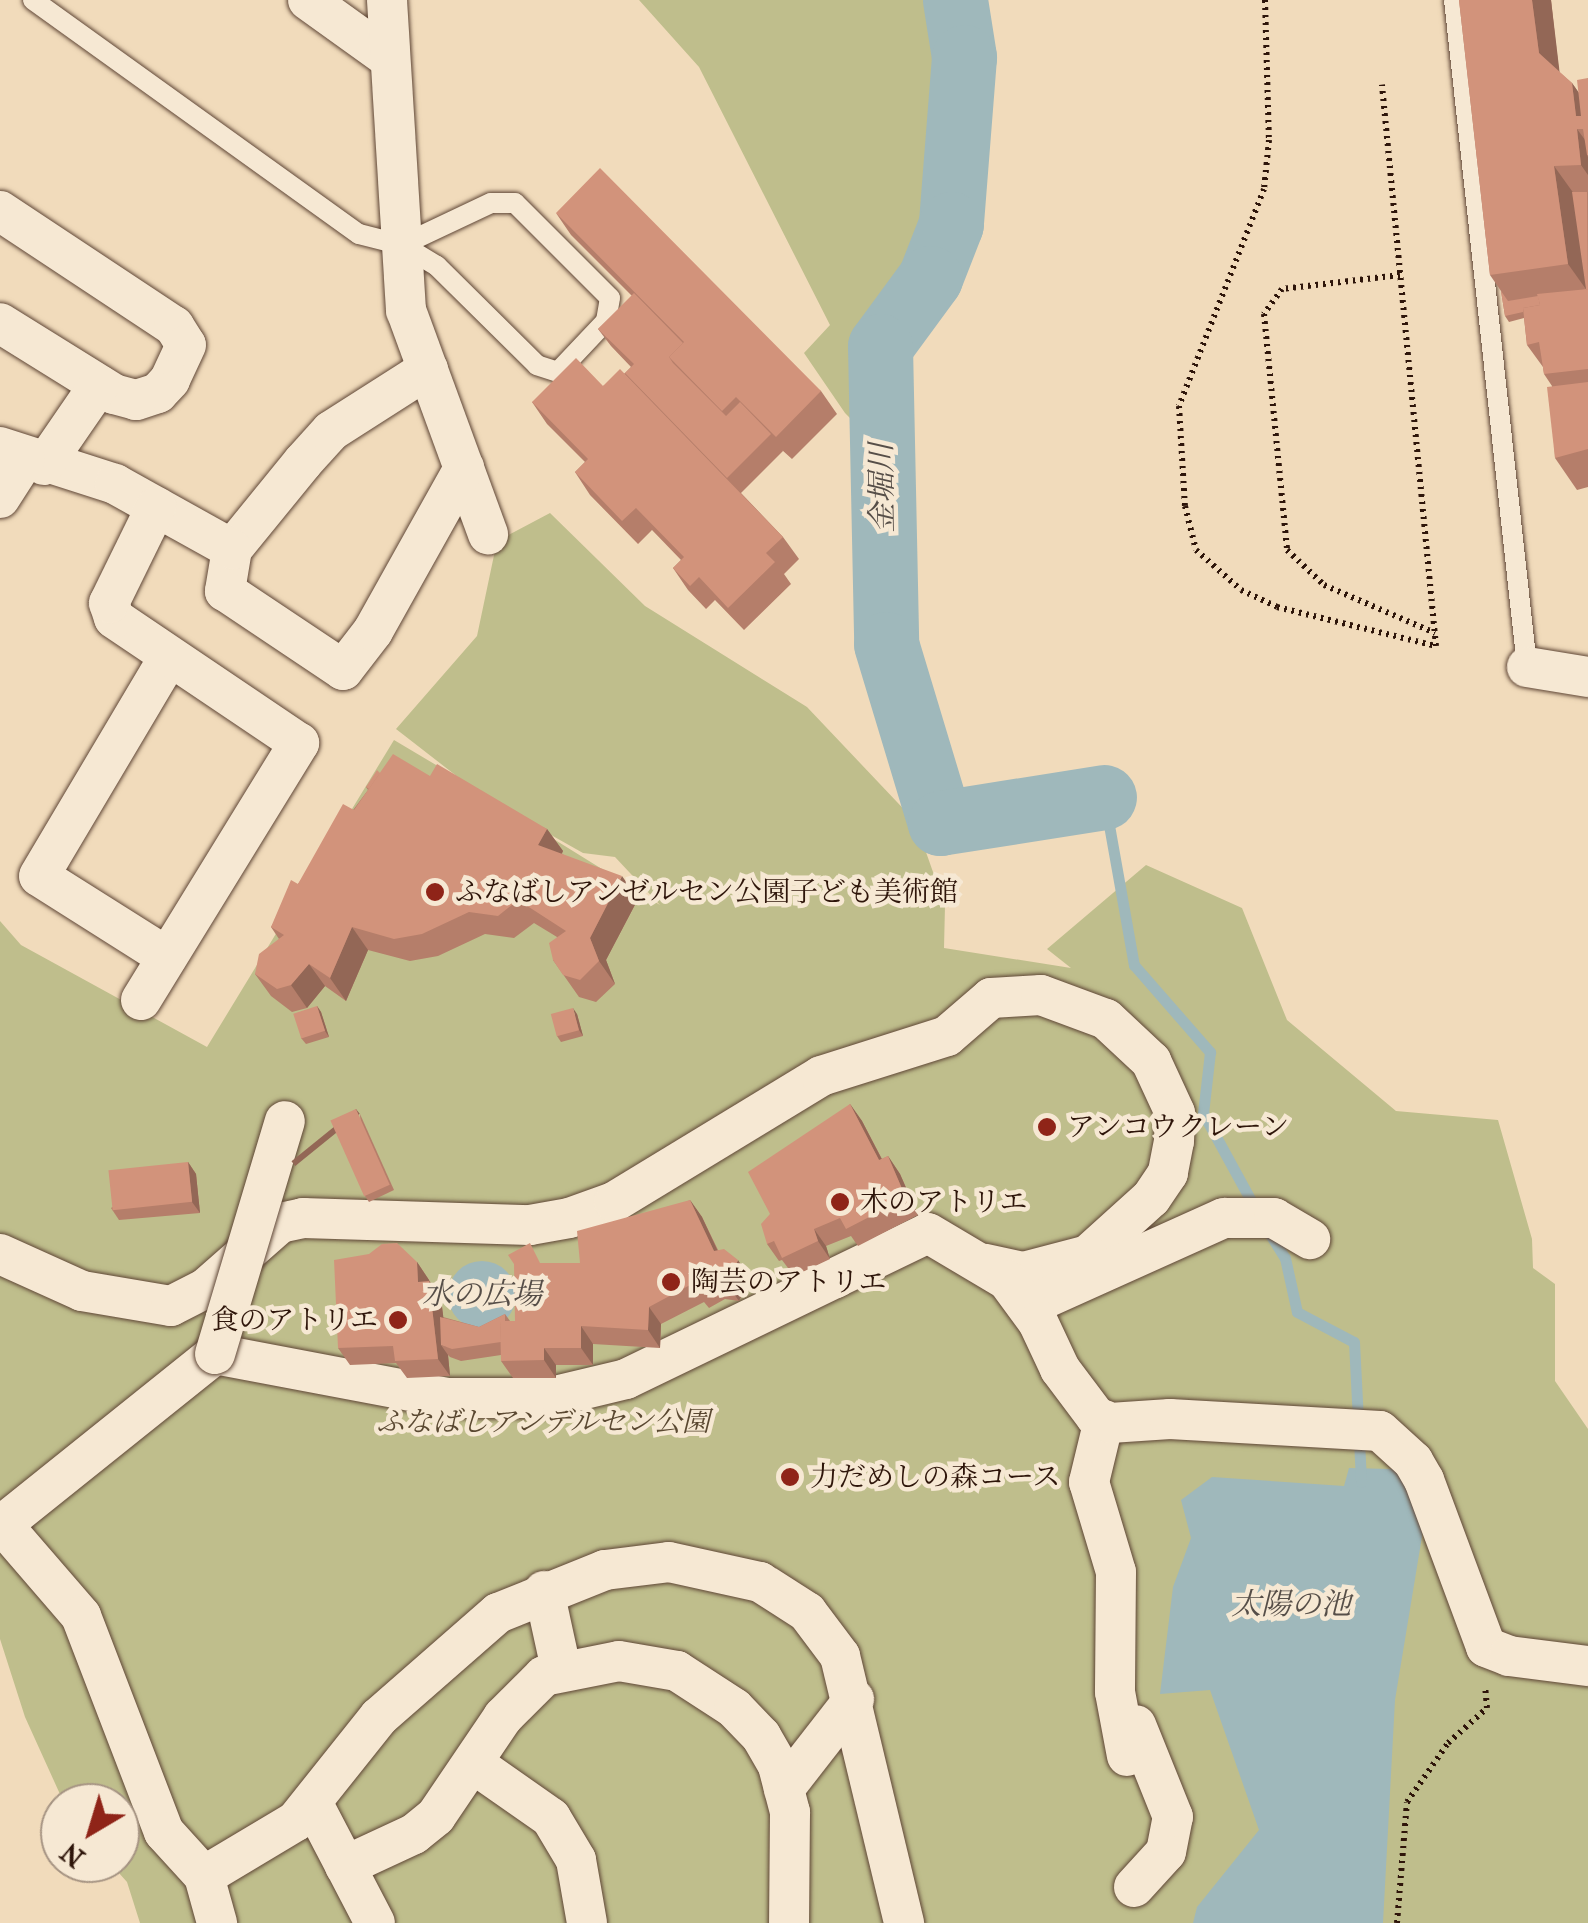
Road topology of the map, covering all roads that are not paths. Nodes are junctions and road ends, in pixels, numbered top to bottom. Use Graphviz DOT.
graph roads {
  1 [pos="34,0"];
  2 [pos="308,0"];
  3 [pos="386,0"];
  4 [pos="1454,0"];
  5 [pos="386,56"];
  6 [pos="0,212"];
  7 [pos="402,245"];
  8 [pos="0,323"];
  9 [pos="428,369"];
  10 [pos="100,385"];
  11 [pos="23,457"];
  12 [pos="464,468"];
  13 [pos="0,498"];
  14 [pos="156,507"];
  15 [pos="488,534"];
  16 [pos="232,549"];
  17 [pos="168,659"];
  18 [pos="1528,666"];
  19 [pos="1588,677"];
  20 [pos="167,956"];
  21 [pos="141,1000"];
  22 [pos="285,1120"];
  23 [pos="1310,1240"];
  24 [pos="0,1254"];
  25 [pos="984,1264"];
  26 [pos="1028,1306"];
  27 [pos="215,1354"];
  28 [pos="1104,1420"];
  29 [pos="1,1523"];
  30 [pos="544,1591"];
  31 [pos="1588,1666"];
  32 [pos="562,1668"];
  33 [pos="854,1699"];
  34 [pos="474,1764"];
  35 [pos="784,1789"];
  36 [pos="313,1804"];
  37 [pos="345,1866"];
  38 [pos="204,1876"];
  39 [pos="1134,1887"];
  40 [pos="216,1923"];
  41 [pos="374,1923"];
  42 [pos="586,1923"];
  43 [pos="789,1923"];
  44 [pos="904,1923"];
  1 -- 7 [label="lane"];
  2 -- 5 [label="street"];
  3 -- 5 [label="street"];
  4 -- 18 [label="lane"];
  5 -- 7 [label="street"];
  6 -- 10 [label="street"];
  7 -- 7 [label="lane"];
  7 -- 9 [label="street"];
  8 -- 10 [label="street"];
  9 -- 12 [label="street"];
  9 -- 16 [label="street"];
  10 -- 11 [label="street"];
  11 -- 13 [label="street"];
  11 -- 14 [label="street"];
  12 -- 15 [label="street"];
  12 -- 16 [label="street"];
  14 -- 16 [label="street"];
  14 -- 17 [label="street"];
  17 -- 20 [label="street"];
  17 -- 20 [label="street"];
  18 -- 19 [label="street"];
  20 -- 21 [label="street"];
  22 -- 27 [label="street, bridge"];
  23 -- 26 [label="street"];
  24 -- 25 [label="street"];
  25 -- 26 [label="street"];
  25 -- 27 [label="street"];
  26 -- 28 [label="street"];
  27 -- 29 [label="street"];
  28 -- 31 [label="street"];
  28 -- 39 [label="street"];
  29 -- 38 [label="street"];
  30 -- 32 [label="street"];
  30 -- 33 [label="street"];
  30 -- 36 [label="street"];
  32 -- 34 [label="street"];
  32 -- 35 [label="street"];
  33 -- 35 [label="street"];
  33 -- 44 [label="street"];
  34 -- 37 [label="street"];
  34 -- 42 [label="street"];
  35 -- 43 [label="street"];
  36 -- 37 [label="street"];
  36 -- 38 [label="street"];
  37 -- 41 [label="street"];
  38 -- 40 [label="street"];
}
